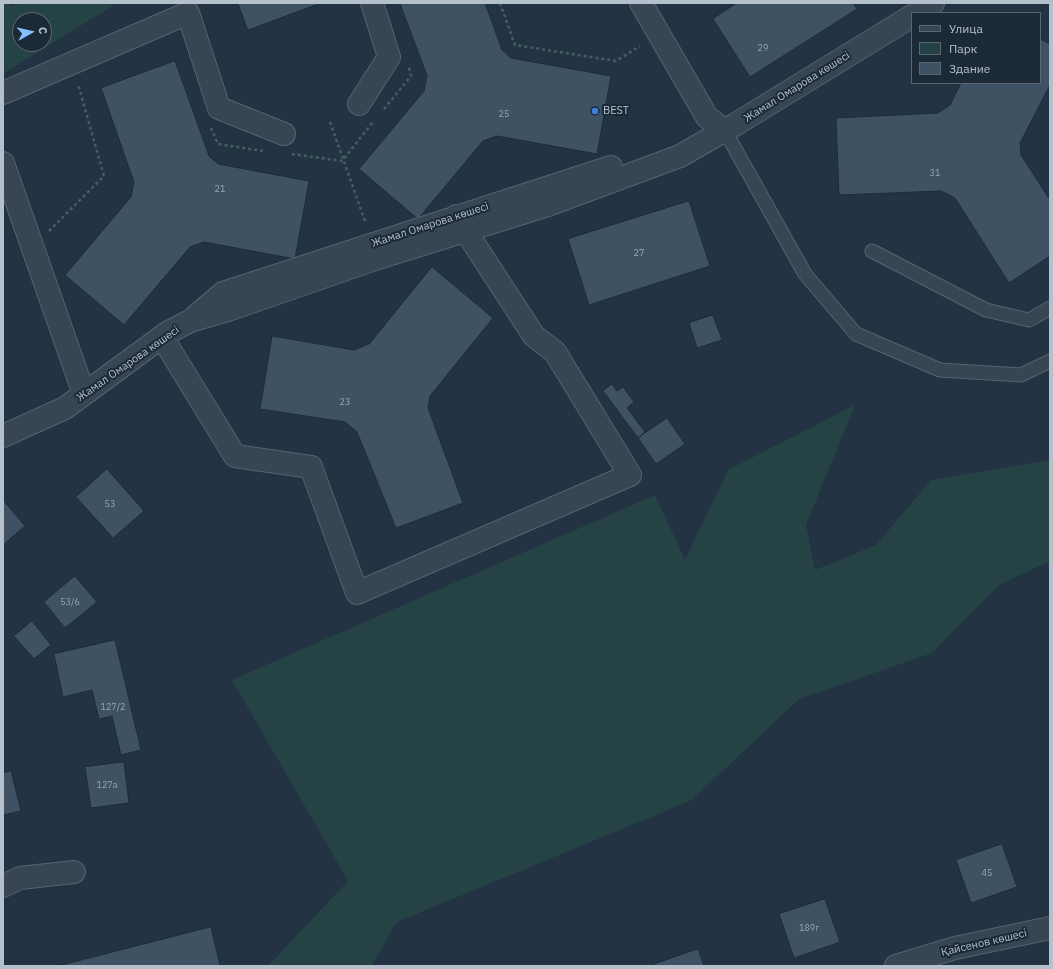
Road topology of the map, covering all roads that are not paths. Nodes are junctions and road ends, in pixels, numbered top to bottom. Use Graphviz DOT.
graph roads {
  1 [pos="372,3"];
  2 [pos="641,3"];
  3 [pos="911,15"];
  4 [pos="3,93"];
  5 [pos="359,104"];
  6 [pos="725,131"];
  7 [pos="286,144"];
  8 [pos="3,164"];
  9 [pos="460,224"];
  10 [pos="872,251"];
  11 [pos="1050,308"];
  12 [pos="190,321"];
  13 [pos="162,337"];
  14 [pos="1050,361"];
  15 [pos="84,394"];
  16 [pos="3,436"];
  17 [pos="74,872"];
  18 [pos="3,886"];
  19 [pos="1050,928"];
  20 [pos="896,966"];
  1 -- 5 [label="street"];
  2 -- 6 [label="street"];
  3 -- 6 [label="street, Жамал Омарова көшесі"];
  4 -- 7 [label="street"];
  6 -- 9 [label="street, Жамал Омарова көшесі"];
  6 -- 14 [label="lane"];
  8 -- 15 [label="street"];
  9 -- 12 [label="street, Жамал Омарова көшесі"];
  9 -- 12 [label="street, Жамал Омарова көшесі"];
  9 -- 13 [label="street"];
  10 -- 11 [label="lane"];
  12 -- 13 [label="street, Жамал Омарова көшесі"];
  13 -- 15 [label="street, Жамал Омарова көшесі"];
  15 -- 16 [label="street, Жамал Омарова көшесі"];
  17 -- 18 [label="street"];
  19 -- 20 [label="street, Қайсенов көшесі"];
}
